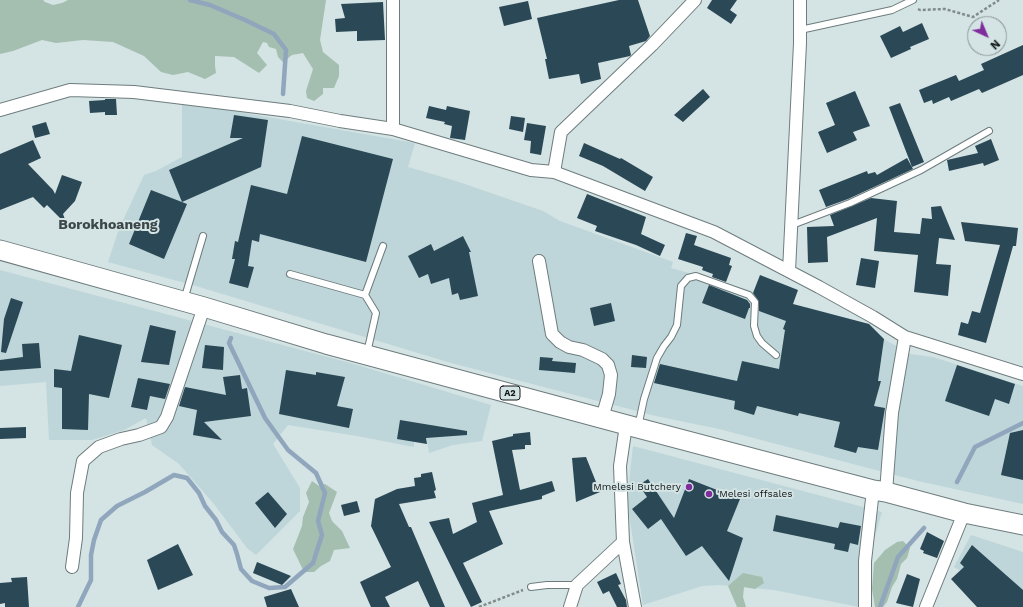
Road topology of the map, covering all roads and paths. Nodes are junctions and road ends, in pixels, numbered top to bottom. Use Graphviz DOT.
graph roads {
  1 [pos="392,0"];
  2 [pos="695,0"];
  3 [pos="800,0"];
  4 [pos="999,0"];
  5 [pos="910,1"];
  6 [pos="800,30"];
  7 [pos="0,110"];
  8 [pos="393,129"];
  9 [pos="989,131"];
  10 [pos="554,172"];
  11 [pos="792,225"];
  12 [pos="203,236"];
  13 [pos="383,246"];
  14 [pos="0,250"];
  15 [pos="539,261"];
  16 [pos="790,271"];
  17 [pos="290,274"];
  18 [pos="365,295"];
  19 [pos="183,302"];
  20 [pos="204,307"];
  21 [pos="905,337"];
  22 [pos="367,355"];
  23 [pos="776,355"];
  24 [pos="1023,374"];
  25 [pos="602,418"];
  26 [pos="632,426"];
  27 [pos="880,491"];
  28 [pos="964,513"];
  29 [pos="1023,525"];
  30 [pos="623,542"];
  31 [pos="72,568"];
  32 [pos="577,585"];
  33 [pos="531,587"];
  34 [pos="479,607"];
  35 [pos="570,607"];
  36 [pos="635,607"];
  37 [pos="865,607"];
  38 [pos="926,607"];
  1 -- 8 [label="street"];
  2 -- 10 [label="street"];
  3 -- 6 [label="street"];
  4 -- 5 [label="path"];
  5 -- 6 [label="lane"];
  6 -- 11 [label="street"];
  7 -- 8 [label="street"];
  8 -- 10 [label="street"];
  9 -- 11 [label="lane"];
  10 -- 16 [label="street"];
  11 -- 16 [label="street"];
  12 -- 19 [label="lane"];
  13 -- 18 [label="lane"];
  14 -- 19 [label="main road, A2"];
  15 -- 25 [label="street"];
  16 -- 21 [label="street"];
  17 -- 18 [label="lane"];
  18 -- 22 [label="lane"];
  19 -- 20 [label="main road, A2"];
  20 -- 22 [label="main road, A2"];
  20 -- 31 [label="street"];
  21 -- 24 [label="street"];
  21 -- 27 [label="street"];
  22 -- 25 [label="main road, A2"];
  23 -- 26 [label="lane"];
  25 -- 26 [label="main road, A2"];
  26 -- 27 [label="main road, A2"];
  26 -- 30 [label="street"];
  27 -- 28 [label="main road, A2"];
  27 -- 37 [label="street"];
  28 -- 29 [label="main road, A2"];
  28 -- 38 [label="street"];
  30 -- 32 [label="street"];
  30 -- 36 [label="street"];
  32 -- 33 [label="lane"];
  32 -- 35 [label="street"];
  33 -- 34 [label="path"];
}
